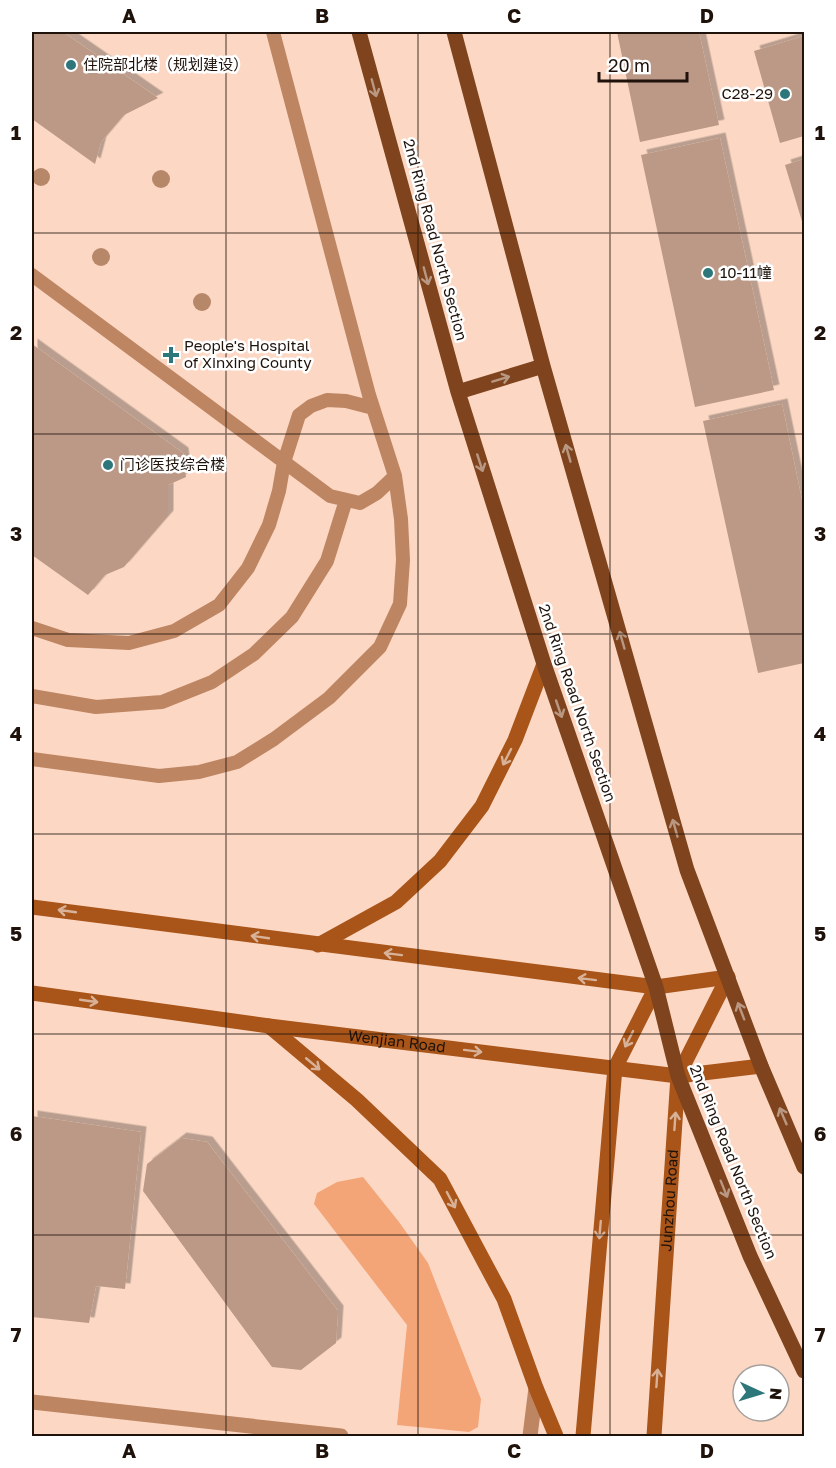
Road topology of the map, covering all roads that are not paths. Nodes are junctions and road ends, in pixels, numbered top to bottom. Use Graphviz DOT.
graph roads {
  1 [pos="273,32"];
  2 [pos="359,32"];
  3 [pos="454,32"];
  4 [pos="32,275"];
  5 [pos="543,366"];
  6 [pos="458,392"];
  7 [pos="373,408"];
  8 [pos="284,462"];
  9 [pos="395,476"];
  10 [pos="346,500"];
  11 [pos="32,628"];
  12 [pos="544,664"];
  13 [pos="32,696"];
  14 [pos="32,759"];
  15 [pos="32,907"];
  16 [pos="318,945"];
  17 [pos="728,977"];
  18 [pos="656,987"];
  19 [pos="32,993"];
  20 [pos="269,1026"];
  21 [pos="761,1066"];
  22 [pos="615,1068"];
  23 [pos="678,1076"];
  24 [pos="804,1167"];
  25 [pos="804,1371"];
  26 [pos="536,1388"];
  27 [pos="32,1402"];
  28 [pos="341,1437"];
  29 [pos="530,1437"];
  30 [pos="556,1437"];
  31 [pos="583,1437"];
  32 [pos="654,1437"];
  1 -- 7 [label="lane"];
  2 -- 6 [label="main road, 2nd Ring Road North Section, one-way"];
  3 -- 5 [label="main road"];
  4 -- 8 [label="lane"];
  6 -- 5 [label="main road, one-way"];
  17 -- 5 [label="main road, one-way"];
  6 -- 12 [label="main road, 2nd Ring Road North Section, one-way"];
  7 -- 8 [label="lane"];
  7 -- 9 [label="lane"];
  8 -- 10 [label="lane"];
  8 -- 11 [label="lane"];
  9 -- 10 [label="lane"];
  9 -- 14 [label="lane"];
  10 -- 13 [label="lane"];
  12 -- 16 [label="main road, one-way"];
  12 -- 18 [label="main road, 2nd Ring Road North Section, one-way"];
  16 -- 15 [label="main road, one-way"];
  18 -- 16 [label="main road, one-way"];
  17 -- 18 [label="main road"];
  21 -- 17 [label="main road, one-way"];
  17 -- 23 [label="main road, Junzhou Road"];
  18 -- 22 [label="main road, one-way"];
  18 -- 23 [label="main road, 2nd Ring Road North Section"];
  19 -- 20 [label="main road, Wenjian Road, one-way"];
  20 -- 22 [label="main road, Wenjian Road, one-way"];
  20 -- 26 [label="main road, one-way"];
  21 -- 23 [label="main road, Wenjian Road"];
  24 -- 21 [label="main road, one-way"];
  22 -- 23 [label="main road, Wenjian Road"];
  22 -- 31 [label="main road, one-way"];
  23 -- 25 [label="main road, 2nd Ring Road North Section, one-way"];
  32 -- 23 [label="main road, Junzhou Road, one-way"];
  26 -- 29 [label="street"];
  26 -- 30 [label="main road"];
  27 -- 28 [label="street"];
}
